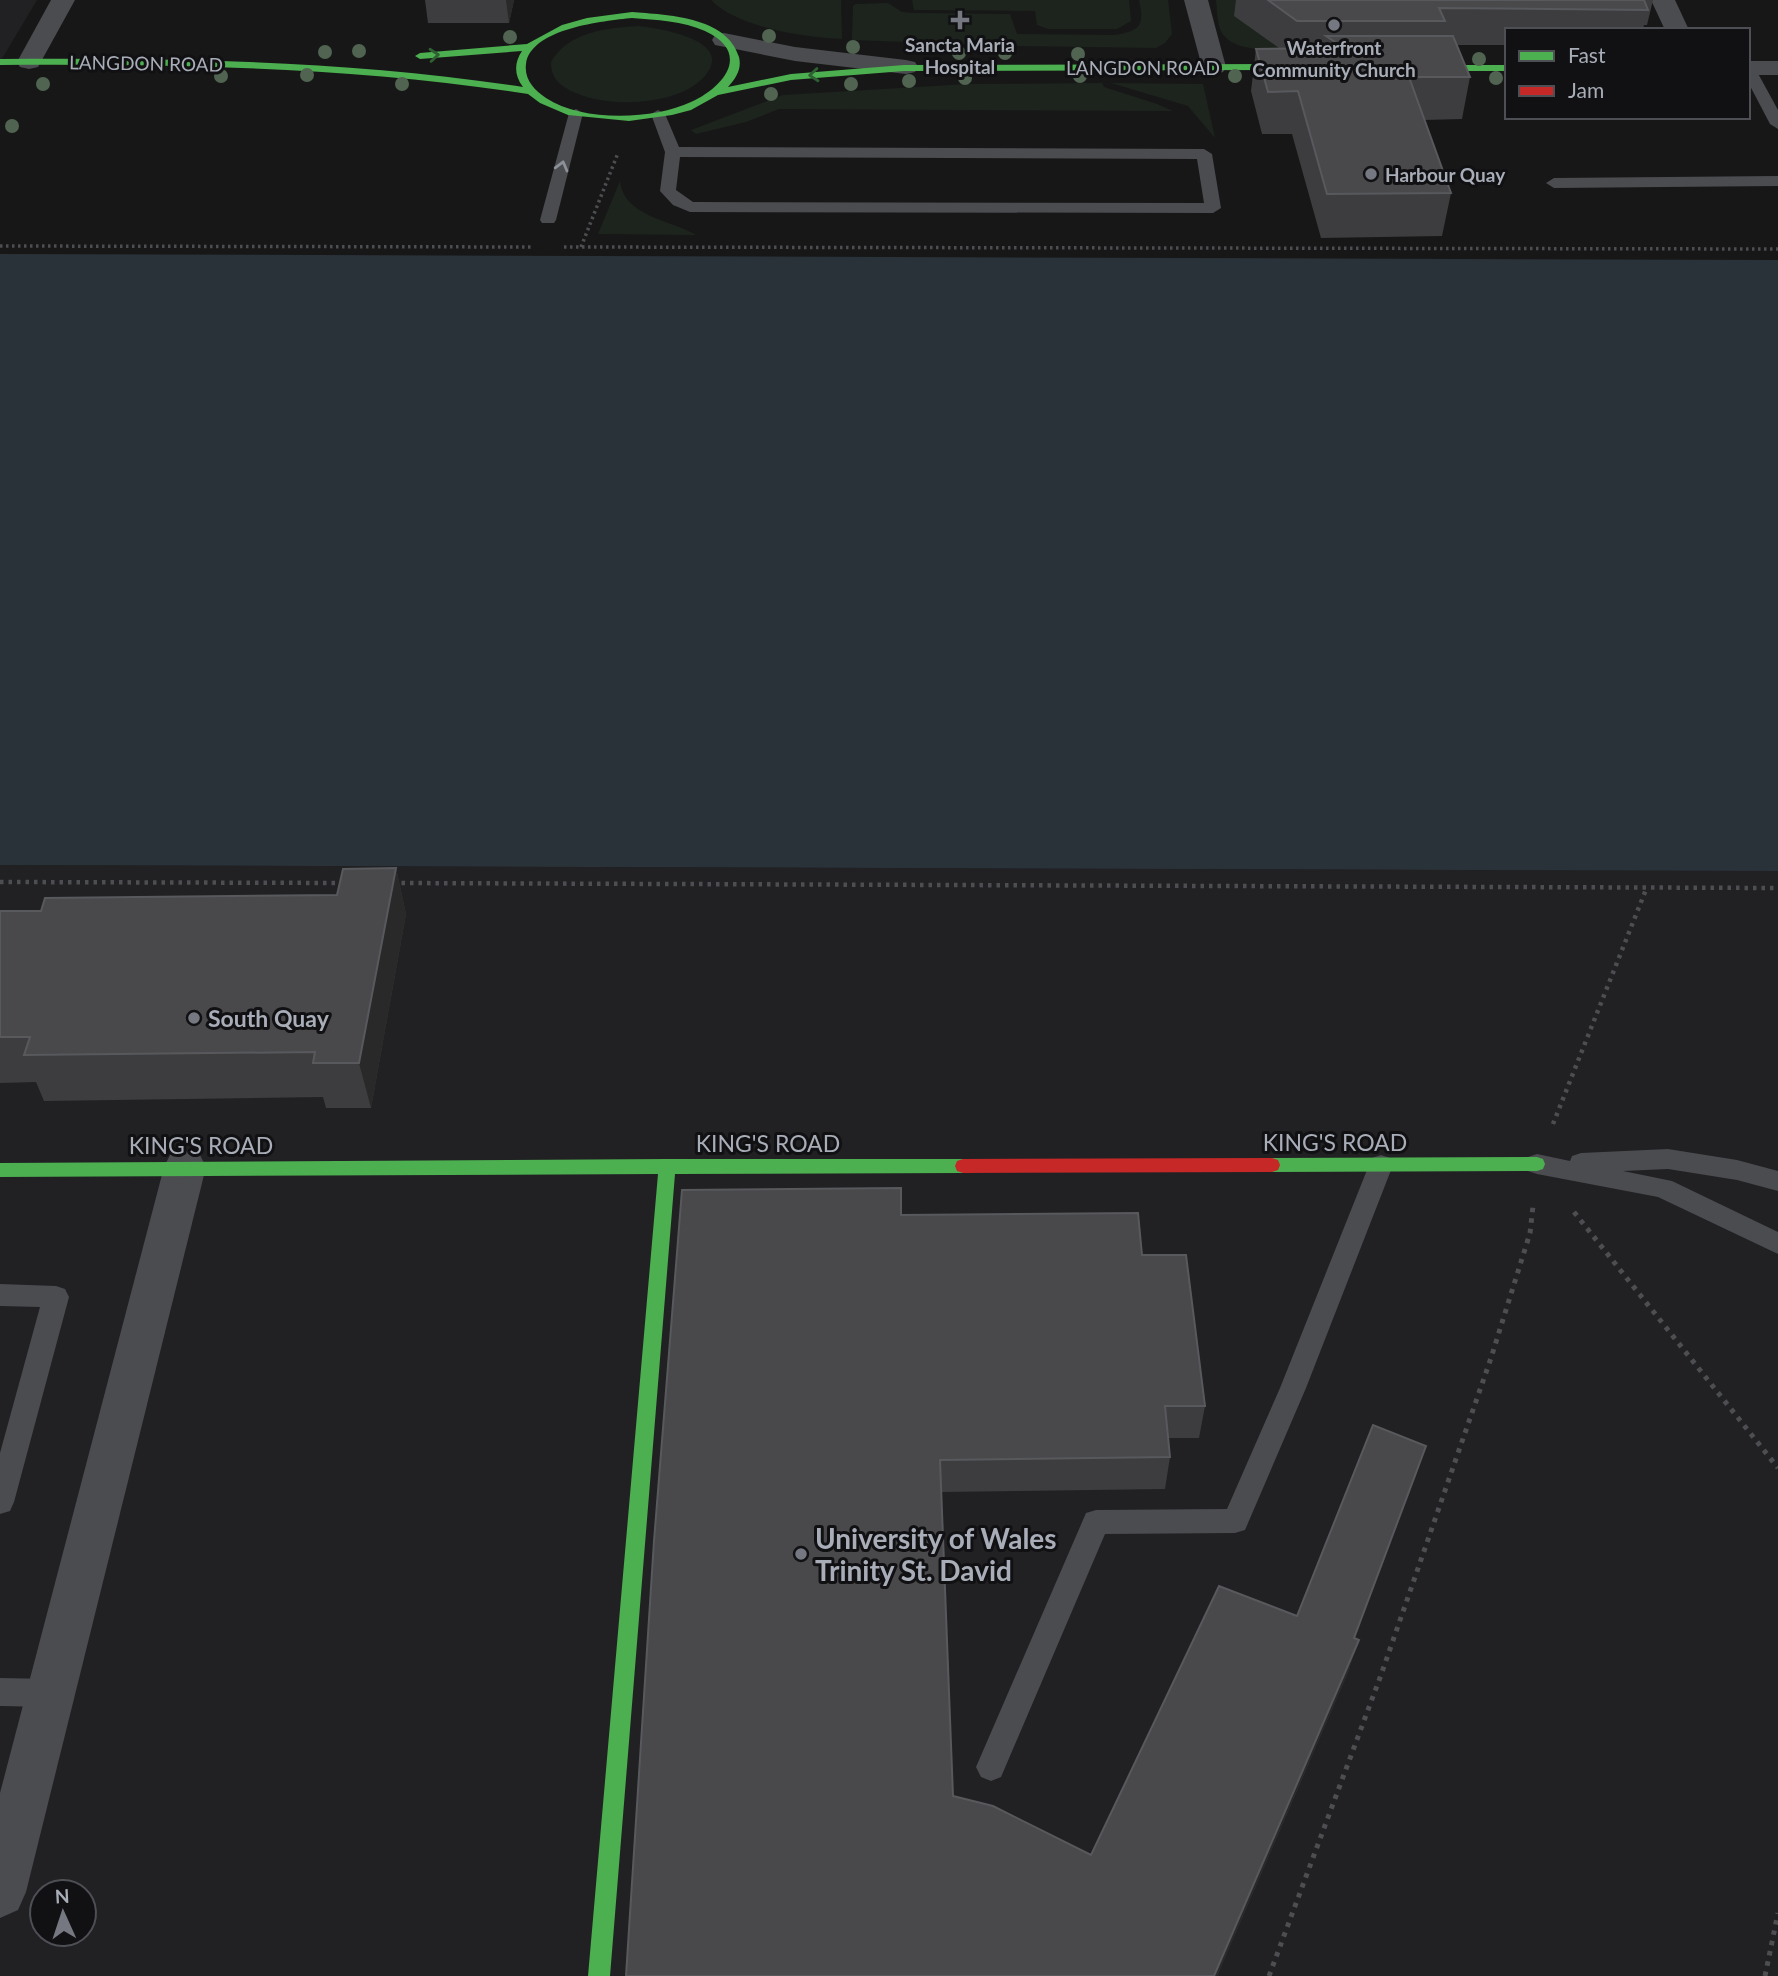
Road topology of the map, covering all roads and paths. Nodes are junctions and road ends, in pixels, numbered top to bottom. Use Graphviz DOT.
graph roads {
  1 [pos="63,0"];
  2 [pos="596,0"];
  3 [pos="673,0"];
  4 [pos="1196,0"];
  5 [pos="1662,0"];
  6 [pos="686,21"];
  7 [pos="577,23"];
  8 [pos="1676,28"];
  9 [pos="724,40"];
  10 [pos="531,47"];
  11 [pos="0,62"];
  12 [pos="29,62"];
  13 [pos="293,64"];
  14 [pos="906,67"];
  15 [pos="1214,68"];
  16 [pos="1326,68"];
  17 [pos="1395,68"];
  18 [pos="1505,68"];
  19 [pos="1750,68"];
  20 [pos="1778,68"];
  21 [pos="1750,72"];
  22 [pos="529,91"];
  23 [pos="717,92"];
  24 [pos="576,113"];
  25 [pos="657,114"];
  26 [pos="632,117"];
  27 [pos="1778,124"];
  28 [pos="673,152"];
  29 [pos="1778,181"];
  30 [pos="1554,183"];
  31 [pos="548,220"];
  32 [pos="0,246"];
  33 [pos="539,247"];
  34 [pos="553,247"];
  35 [pos="581,247"];
  36 [pos="1778,248"];
  37 [pos="0,882"];
  38 [pos="349,883"];
  39 [pos="391,883"];
  40 [pos="1647,887"];
  41 [pos="1778,888"];
  42 [pos="1537,1164"];
  43 [pos="1381,1165"];
  44 [pos="667,1166"];
  45 [pos="185,1167"];
  46 [pos="0,1170"];
  47 [pos="1778,1181"];
  48 [pos="1778,1244"];
  49 [pos="0,1295"];
  50 [pos="10,1426"];
  51 [pos="1778,1468"];
  52 [pos="0,1502"];
  53 [pos="0,1692"];
  54 [pos="51,1693"];
  55 [pos="991,1767"];
  56 [pos="0,1892"];
  57 [pos="1778,1913"];
  58 [pos="599,1976"];
  59 [pos="1269,1976"];
  60 [pos="1765,1976"];
  1 -- 12 [label="street"];
  2 -- 7 [label="street"];
  3 -- 6 [label="street"];
  4 -- 15 [label="street"];
  5 -- 8 [label="street"];
  6 -- 7 [label="street"];
  6 -- 9 [label="street"];
  7 -- 10 [label="street"];
  9 -- 14 [label="street, LANGDON ROAD"];
  9 -- 23 [label="street"];
  13 -- 10 [label="street, LANGDON ROAD, one-way"];
  10 -- 22 [label="street"];
  11 -- 12 [label="street, LANGDON ROAD"];
  12 -- 13 [label="street, LANGDON ROAD"];
  13 -- 22 [label="street, LANGDON ROAD"];
  14 -- 15 [label="street, LANGDON ROAD"];
  14 -- 23 [label="street, LANGDON ROAD, one-way"];
  15 -- 16 [label="street, LANGDON ROAD"];
  17 -- 18 [label="street"];
  19 -- 20 [label="street"];
  21 -- 27 [label="lane"];
  22 -- 24 [label="street, LANGDON ROAD"];
  23 -- 25 [label="street, LANGDON ROAD"];
  24 -- 26 [label="street, LANGDON ROAD"];
  31 -- 24 [label="lane, one-way"];
  25 -- 26 [label="street, LANGDON ROAD"];
  25 -- 28 [label="lane"];
  26 -- 35 [label="path"];
  28 -- 28 [label="lane"];
  29 -- 30 [label="lane"];
  32 -- 33 [label="path"];
  34 -- 35 [label="path"];
  35 -- 36 [label="path"];
  37 -- 38 [label="path"];
  39 -- 40 [label="path"];
  40 -- 41 [label="path"];
  40 -- 42 [label="path"];
  42 -- 43 [label="street, KING'S ROAD"];
  42 -- 47 [label="lane"];
  42 -- 48 [label="lane"];
  42 -- 51 [label="path"];
  42 -- 59 [label="path"];
  43 -- 44 [label="street, KING'S ROAD"];
  43 -- 55 [label="lane"];
  44 -- 45 [label="street, KING'S ROAD"];
  44 -- 58 [label="street"];
  45 -- 46 [label="street, KING'S ROAD"];
  45 -- 54 [label="street"];
  49 -- 50 [label="lane"];
  50 -- 52 [label="lane"];
  53 -- 54 [label="lane"];
  54 -- 56 [label="street"];
  57 -- 60 [label="path"];
}
